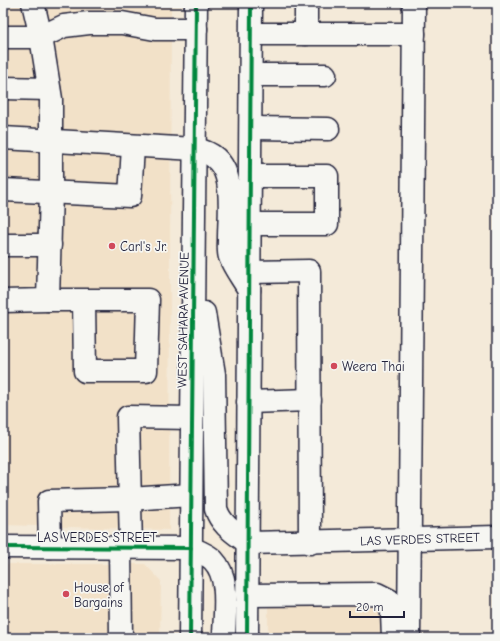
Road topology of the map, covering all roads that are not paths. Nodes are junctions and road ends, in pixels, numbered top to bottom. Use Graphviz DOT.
graph roads {
  1 [pos="33,3"];
  2 [pos="196,3"];
  3 [pos="251,3"];
  4 [pos="306,3"];
  5 [pos="414,3"];
  6 [pos="196,29"];
  7 [pos="251,34"];
  8 [pos="306,34"];
  9 [pos="414,34"];
  10 [pos="41,36"];
  11 [pos="3,37"];
  12 [pos="251,75"];
  13 [pos="325,75"];
  14 [pos="3,88"];
  15 [pos="49,89"];
  16 [pos="251,128"];
  17 [pos="328,128"];
  18 [pos="3,138"];
  19 [pos="52,139"];
  20 [pos="133,147"];
  21 [pos="195,149"];
  22 [pos="250,176"];
  23 [pos="3,190"];
  24 [pos="51,191"];
  25 [pos="250,224"];
  26 [pos="3,245"];
  27 [pos="50,245"];
  28 [pos="194,254"];
  29 [pos="250,281"];
  30 [pos="48,300"];
  31 [pos="3,301"];
  32 [pos="84,301"];
  33 [pos="310,400"];
  34 [pos="248,402"];
  35 [pos="192,418"];
  36 [pos="191,495"];
  37 [pos="129,499"];
  38 [pos="497,537"];
  39 [pos="410,539"];
  40 [pos="248,543"];
  41 [pos="310,543"];
  42 [pos="3,547"];
  43 [pos="50,547"];
  44 [pos="126,547"];
  45 [pos="191,548"];
  46 [pos="247,595"];
  47 [pos="121,638"];
  48 [pos="190,638"];
  49 [pos="224,638"];
  50 [pos="247,638"];
  51 [pos="394,638"];
  52 [pos="409,638"];
  1 -- 10 [label="main road"];
  2 -- 6 [label="main road, WEST SAHARA AVENUE"];
  3 -- 7 [label="main road"];
  4 -- 8 [label="main road"];
  5 -- 9 [label="main road"];
  6 -- 10 [label="main road"];
  6 -- 21 [label="main road, WEST SAHARA AVENUE"];
  7 -- 8 [label="main road"];
  7 -- 12 [label="main road"];
  8 -- 9 [label="main road"];
  9 -- 39 [label="main road"];
  10 -- 11 [label="main road"];
  10 -- 15 [label="main road"];
  12 -- 13 [label="main road"];
  12 -- 16 [label="main road"];
  14 -- 15 [label="main road"];
  15 -- 19 [label="main road"];
  16 -- 17 [label="main road"];
  16 -- 22 [label="main road"];
  18 -- 19 [label="main road"];
  19 -- 20 [label="main road"];
  19 -- 24 [label="main road"];
  20 -- 21 [label="main road"];
  20 -- 24 [label="main road"];
  21 -- 28 [label="main road, WEST SAHARA AVENUE"];
  21 -- 29 [label="main road"];
  22 -- 25 [label="main road"];
  22 -- 25 [label="main road"];
  23 -- 24 [label="main road"];
  24 -- 27 [label="main road"];
  25 -- 29 [label="main road"];
  26 -- 27 [label="main road"];
  27 -- 30 [label="main road"];
  28 -- 35 [label="main road, WEST SAHARA AVENUE"];
  28 -- 40 [label="main road"];
  29 -- 33 [label="main road"];
  29 -- 34 [label="main road"];
  30 -- 31 [label="main road"];
  30 -- 32 [label="main road"];
  32 -- 32 [label="main road"];
  33 -- 34 [label="main road"];
  33 -- 41 [label="main road"];
  34 -- 40 [label="main road"];
  35 -- 36 [label="main road, WEST SAHARA AVENUE"];
  35 -- 37 [label="main road"];
  36 -- 37 [label="main road"];
  36 -- 45 [label="main road, WEST SAHARA AVENUE"];
  37 -- 43 [label="main road"];
  37 -- 44 [label="main road"];
  38 -- 39 [label="main road, LAS VERDES STREET"];
  39 -- 41 [label="main road, LAS VERDES STREET"];
  39 -- 52 [label="main road"];
  40 -- 41 [label="main road, LAS VERDES STREET"];
  40 -- 46 [label="main road"];
  42 -- 43 [label="main road, LAS VERDES STREET"];
  43 -- 44 [label="main road, LAS VERDES STREET"];
  44 -- 45 [label="main road, LAS VERDES STREET"];
  44 -- 47 [label="main road"];
  45 -- 48 [label="main road, WEST SAHARA AVENUE"];
  45 -- 49 [label="main road"];
  46 -- 50 [label="main road"];
  46 -- 51 [label="main road"];
}
